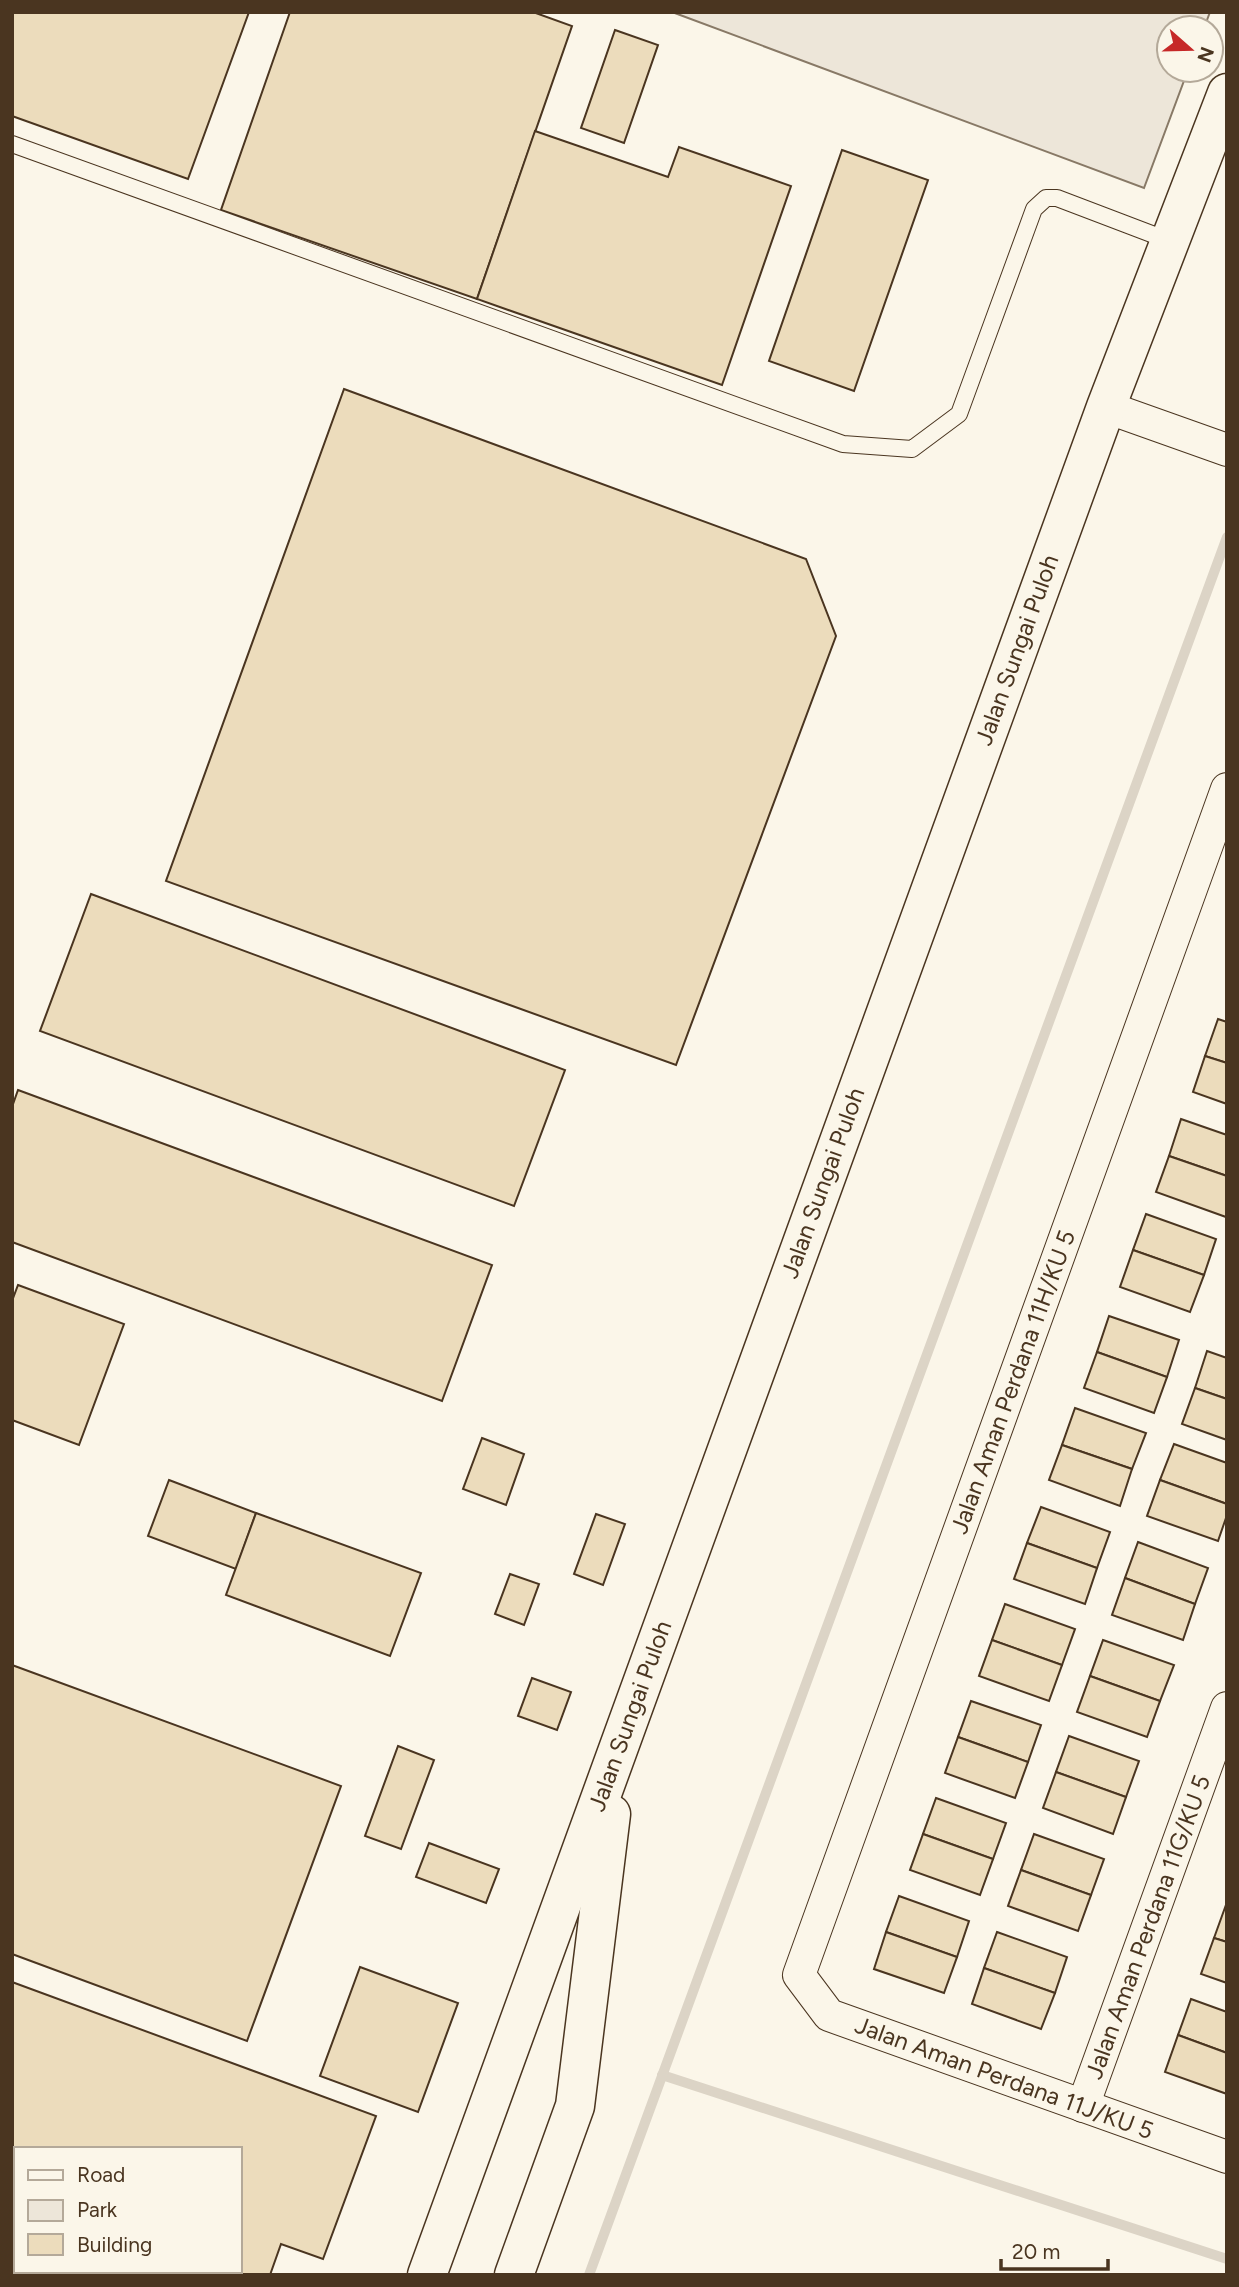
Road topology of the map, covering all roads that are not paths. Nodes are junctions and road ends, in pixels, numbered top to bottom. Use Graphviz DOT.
graph roads {
  1 [pos="1227,93"];
  2 [pos="12,144"];
  3 [pos="1170,241"];
  4 [pos="1106,407"];
  5 [pos="1221,448"];
  6 [pos="1227,789"];
  7 [pos="1227,1708"];
  8 [pos="619,1746"];
  9 [pos="799,1975"];
  10 [pos="1083,2106"];
  11 [pos="1227,2157"];
  12 [pos="427,2275"];
  13 [pos="514,2275"];
  1 -- 3 [label="street, Jalan Sungai Puloh"];
  2 -- 3 [label="lane"];
  3 -- 4 [label="street, Jalan Sungai Puloh"];
  4 -- 5 [label="street"];
  4 -- 8 [label="street, Jalan Sungai Puloh"];
  6 -- 9 [label="street, Jalan Aman Perdana 11H/KU 5"];
  7 -- 10 [label="street, Jalan Aman Perdana 11G/KU 5"];
  8 -- 12 [label="street, Jalan Sungai Puloh"];
  8 -- 13 [label="street"];
  9 -- 10 [label="street, Jalan Aman Perdana 11J/KU 5"];
  10 -- 11 [label="street, Jalan Aman Perdana 11J/KU 5"];
}
